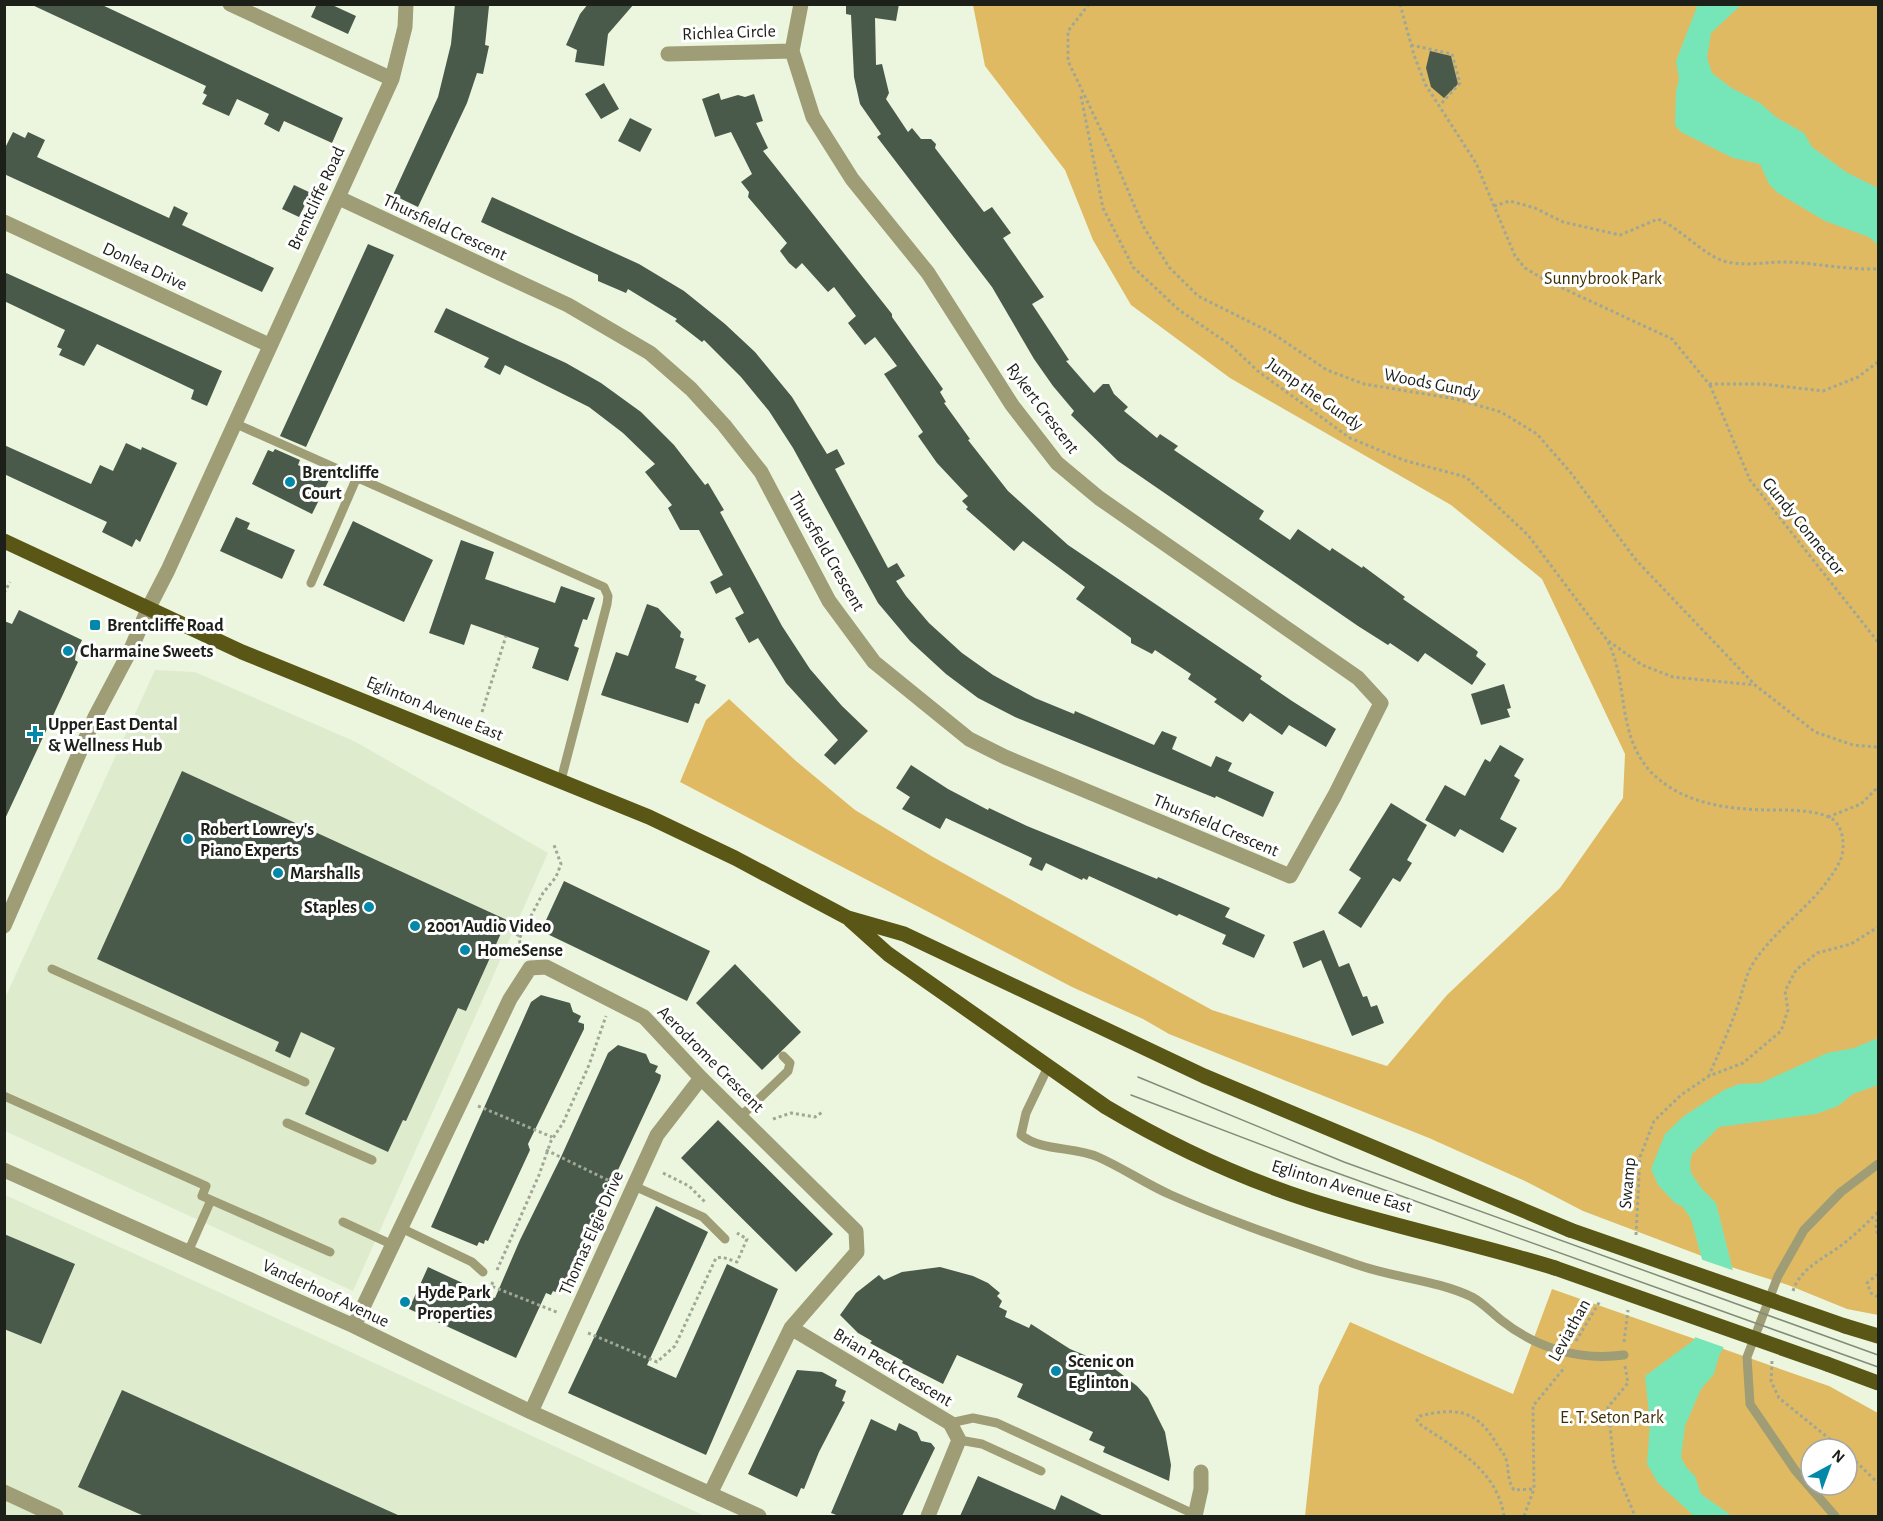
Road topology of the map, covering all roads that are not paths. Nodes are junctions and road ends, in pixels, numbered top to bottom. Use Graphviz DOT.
graph roads {
  1 [pos="230,4"];
  2 [pos="406,4"];
  3 [pos="801,4"];
  4 [pos="792,51"];
  5 [pos="668,54"];
  6 [pos="392,79"];
  7 [pos="339,198"];
  8 [pos="4,222"];
  9 [pos="269,345"];
  10 [pos="234,423"];
  11 [pos="357,477"];
  12 [pos="4,541"];
  13 [pos="311,583"];
  14 [pos="149,607"];
  15 [pos="561,780"];
  16 [pos="1335,795"];
  17 [pos="848,918"];
  18 [pos="4,926"];
  19 [pos="52,969"];
  20 [pos="783,1056"];
  21 [pos="1048,1067"];
  22 [pos="701,1078"];
  23 [pos="305,1082"];
  24 [pos="4,1096"];
  25 [pos="740,1117"];
  26 [pos="286,1123"];
  27 [pos="372,1160"];
  28 [pos="1878,1164"];
  29 [pos="4,1170"];
  30 [pos="633,1189"];
  31 [pos="211,1200"];
  32 [pos="343,1222"];
  33 [pos="401,1228"];
  34 [pos="725,1239"];
  35 [pos="393,1245"];
  36 [pos="188,1252"];
  37 [pos="330,1252"];
  38 [pos="483,1272"];
  39 [pos="354,1326"];
  40 [pos="791,1328"];
  41 [pos="1878,1335"];
  42 [pos="1624,1355"];
  43 [pos="1878,1383"];
  44 [pos="531,1412"];
  45 [pos="950,1423"];
  46 [pos="959,1440"];
  47 [pos="1041,1471"];
  48 [pos="1201,1472"];
  49 [pos="4,1492"];
  50 [pos="710,1494"];
  51 [pos="56,1516"];
  52 [pos="759,1516"];
  53 [pos="928,1516"];
  54 [pos="1196,1516"];
  55 [pos="1835,1516"];
  1 -- 6 [label="street"];
  2 -- 6 [label="street, Brentcliffe Road"];
  3 -- 4 [label="street, Rykert Crescent"];
  4 -- 5 [label="street, Richlea Circle"];
  4 -- 16 [label="street, Rykert Crescent"];
  6 -- 7 [label="street, Brentcliffe Road"];
  7 -- 9 [label="street, Brentcliffe Road"];
  7 -- 16 [label="street, Thursfield Crescent"];
  8 -- 9 [label="street, Donlea Drive"];
  9 -- 10 [label="street, Brentcliffe Road"];
  10 -- 11 [label="lane"];
  10 -- 14 [label="street, Brentcliffe Road"];
  11 -- 13 [label="lane"];
  11 -- 15 [label="lane"];
  12 -- 14 [label="main road, Eglinton Avenue East"];
  14 -- 15 [label="main road, Eglinton Avenue East"];
  14 -- 18 [label="street, Brentcliffe Road"];
  15 -- 17 [label="main road, Eglinton Avenue East"];
  17 -- 21 [label="main road, Eglinton Avenue East"];
  17 -- 41 [label="main road, Eglinton Avenue East, bridge"];
  19 -- 23 [label="lane"];
  20 -- 25 [label="lane"];
  21 -- 42 [label="lane"];
  21 -- 43 [label="main road, Eglinton Avenue East, bridge"];
  22 -- 25 [label="street, Aerodrome Crescent"];
  22 -- 30 [label="street, Thomas Elgie Drive"];
  22 -- 33 [label="street, Aerodrome Crescent"];
  24 -- 31 [label="lane"];
  25 -- 40 [label="street, Aerodrome Crescent"];
  26 -- 27 [label="lane"];
  28 -- 55 [label="lane"];
  29 -- 36 [label="street, Vanderhoof Avenue"];
  30 -- 34 [label="lane"];
  30 -- 44 [label="street, Thomas Elgie Drive"];
  31 -- 36 [label="lane"];
  31 -- 37 [label="lane"];
  32 -- 35 [label="lane"];
  33 -- 35 [label="street"];
  33 -- 38 [label="lane"];
  35 -- 39 [label="street"];
  36 -- 39 [label="street, Vanderhoof Avenue"];
  39 -- 44 [label="street, Vanderhoof Avenue"];
  40 -- 45 [label="street, Brian Peck Crescent"];
  40 -- 50 [label="street, Aerodrome Crescent"];
  44 -- 50 [label="street, Vanderhoof Avenue"];
  45 -- 46 [label="street, Brian Peck Crescent"];
  45 -- 54 [label="lane"];
  46 -- 47 [label="lane"];
  46 -- 53 [label="street"];
  48 -- 54 [label="street"];
  49 -- 51 [label="street"];
  50 -- 52 [label="street, Vanderhoof Avenue"];
}
